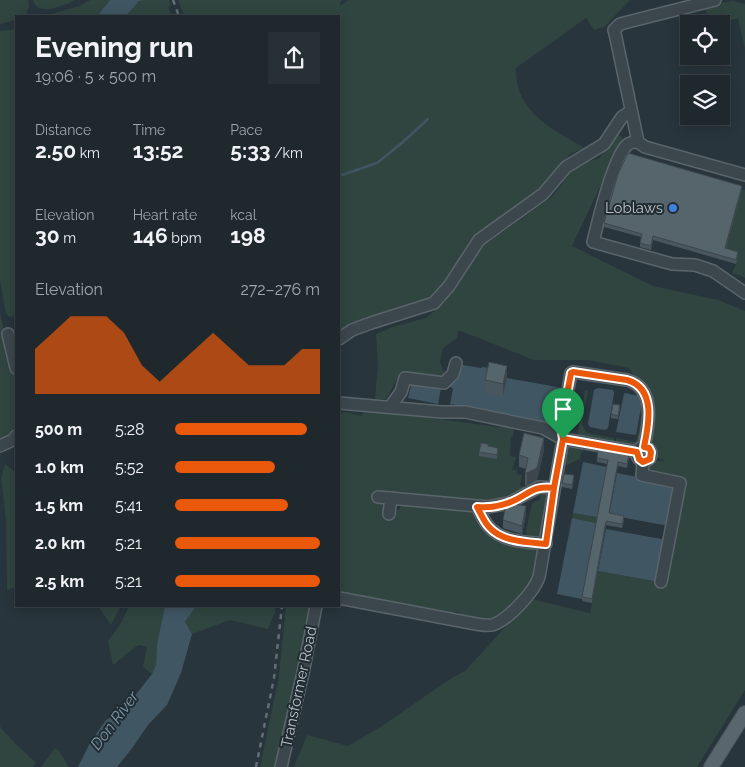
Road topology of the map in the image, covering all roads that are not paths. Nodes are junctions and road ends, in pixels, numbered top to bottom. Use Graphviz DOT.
graph roads {
  1 [pos="715,0"];
  2 [pos="631,111"];
  3 [pos="638,142"];
  4 [pos="745,175"];
  5 [pos="745,294"];
  6 [pos="8,334"];
  7 [pos="340,338"];
  8 [pos="15,364"];
  9 [pos="456,364"];
  10 [pos="340,403"];
  11 [pos="390,407"];
  12 [pos="15,437"];
  13 [pos="563,439"];
  14 [pos="0,446"];
  15 [pos="641,454"];
  16 [pos="554,488"];
  17 [pos="378,496"];
  18 [pos="391,498"];
  19 [pos="477,507"];
  20 [pos="388,514"];
  21 [pos="546,544"];
  22 [pos="661,582"];
  23 [pos="340,598"];
  24 [pos="316,607"];
  25 [pos="745,713"];
  26 [pos="281,767"];
  27 [pos="711,767"];
  1 -- 2 [label="street"];
  2 -- 3 [label="street"];
  2 -- 7 [label="street"];
  3 -- 4 [label="street"];
  3 -- 5 [label="street"];
  6 -- 8 [label="street"];
  9 -- 11 [label="street"];
  10 -- 11 [label="street"];
  11 -- 13 [label="street"];
  12 -- 14 [label="street"];
  13 -- 15 [label="street"];
  13 -- 15 [label="street"];
  13 -- 16 [label="street"];
  15 -- 22 [label="street"];
  16 -- 19 [label="street"];
  16 -- 21 [label="street"];
  17 -- 18 [label="street"];
  18 -- 19 [label="street"];
  18 -- 20 [label="street"];
  19 -- 21 [label="street"];
  21 -- 23 [label="street"];
  24 -- 26 [label="street, Transformer Road"];
  25 -- 27 [label="main road"];
}
